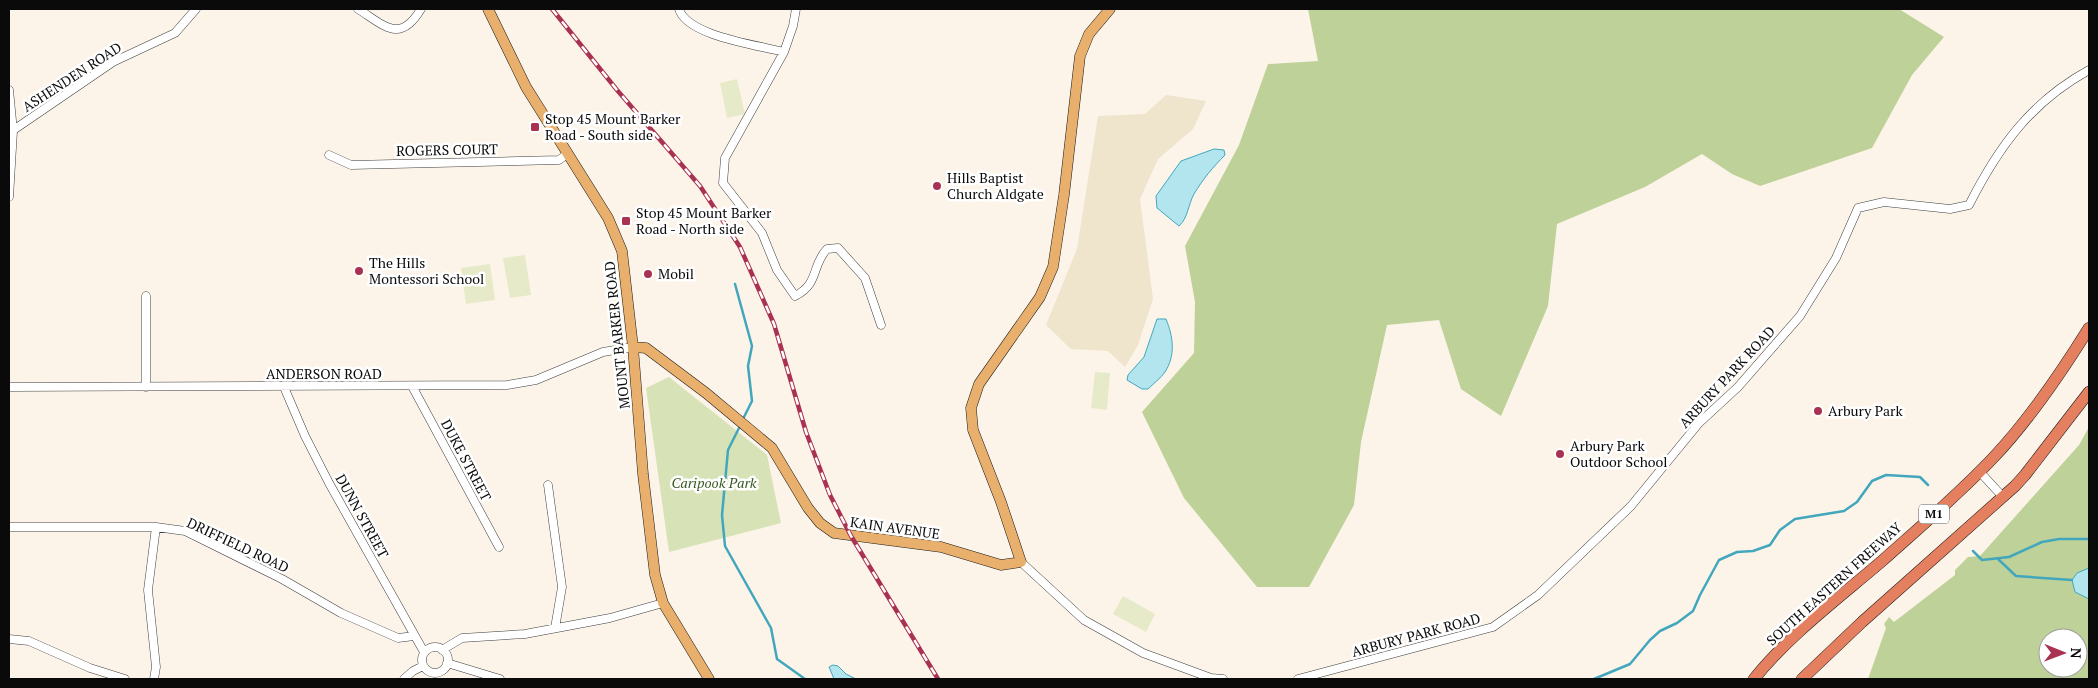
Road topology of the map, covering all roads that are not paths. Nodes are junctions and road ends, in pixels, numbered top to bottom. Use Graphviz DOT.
graph roads {
  1 [pos="196,9"];
  2 [pos="358,9"];
  3 [pos="421,9"];
  4 [pos="488,9"];
  5 [pos="679,9"];
  6 [pos="796,9"];
  7 [pos="1110,9"];
  8 [pos="784,52"];
  9 [pos="2089,70"];
  10 [pos="9,90"];
  11 [pos="11,132"];
  12 [pos="567,154"];
  13 [pos="328,155"];
  14 [pos="9,197"];
  15 [pos="146,296"];
  16 [pos="881,325"];
  17 [pos="2089,328"];
  18 [pos="633,347"];
  19 [pos="412,386"];
  20 [pos="9,387"];
  21 [pos="146,387"];
  22 [pos="284,387"];
  23 [pos="2089,392"];
  24 [pos="1979,471"];
  25 [pos="548,485"];
  26 [pos="2003,497"];
  27 [pos="9,527"];
  28 [pos="156,527"];
  29 [pos="499,547"];
  30 [pos="1021,562"];
  31 [pos="663,602"];
  32 [pos="555,628"];
  33 [pos="414,636"];
  34 [pos="9,639"];
  35 [pos="442,650"];
  36 [pos="424,652"];
  37 [pos="447,663"];
  38 [pos="423,666"];
  39 [pos="436,676"];
  40 [pos="125,679"];
  41 [pos="154,679"];
  42 [pos="404,679"];
  43 [pos="500,679"];
  44 [pos="709,679"];
  45 [pos="1223,679"];
  46 [pos="1298,679"];
  47 [pos="1754,679"];
  48 [pos="1802,679"];
  1 -- 11 [label="street, ASHENDEN ROAD"];
  2 -- 3 [label="street"];
  4 -- 12 [label="main road, MOUNT BARKER ROAD"];
  5 -- 8 [label="street"];
  6 -- 8 [label="street"];
  7 -- 30 [label="main road"];
  8 -- 16 [label="street"];
  9 -- 46 [label="street, ARBURY PARK ROAD"];
  10 -- 11 [label="street"];
  11 -- 14 [label="street"];
  12 -- 13 [label="street, ROGERS COURT"];
  12 -- 18 [label="main road, MOUNT BARKER ROAD"];
  15 -- 21 [label="street"];
  17 -- 24 [label="highway, SOUTH EASTERN FREEWAY / M1"];
  18 -- 19 [label="street, ANDERSON ROAD"];
  18 -- 30 [label="main road, KAIN AVENUE"];
  18 -- 31 [label="main road, MOUNT BARKER ROAD"];
  19 -- 22 [label="street, ANDERSON ROAD"];
  19 -- 29 [label="street, DUKE STREET"];
  20 -- 21 [label="street, ANDERSON ROAD"];
  21 -- 22 [label="street, ANDERSON ROAD"];
  22 -- 33 [label="street, DUNN STREET"];
  23 -- 26 [label="highway, M1"];
  24 -- 26 [label="street"];
  24 -- 47 [label="highway, SOUTH EASTERN FREEWAY / M1"];
  25 -- 32 [label="street"];
  26 -- 48 [label="highway, M1"];
  27 -- 28 [label="street, DRIFFIELD ROAD"];
  28 -- 33 [label="street, DRIFFIELD ROAD"];
  28 -- 41 [label="street"];
  30 -- 45 [label="street"];
  31 -- 32 [label="street"];
  31 -- 44 [label="main road, MOUNT BARKER ROAD"];
  32 -- 35 [label="street"];
  33 -- 36 [label="street, DUNN STREET"];
  34 -- 40 [label="street"];
  35 -- 36 [label="street"];
  35 -- 37 [label="street"];
  36 -- 38 [label="street"];
  37 -- 39 [label="street"];
  37 -- 43 [label="street"];
  38 -- 39 [label="street"];
  38 -- 42 [label="street"];
}
